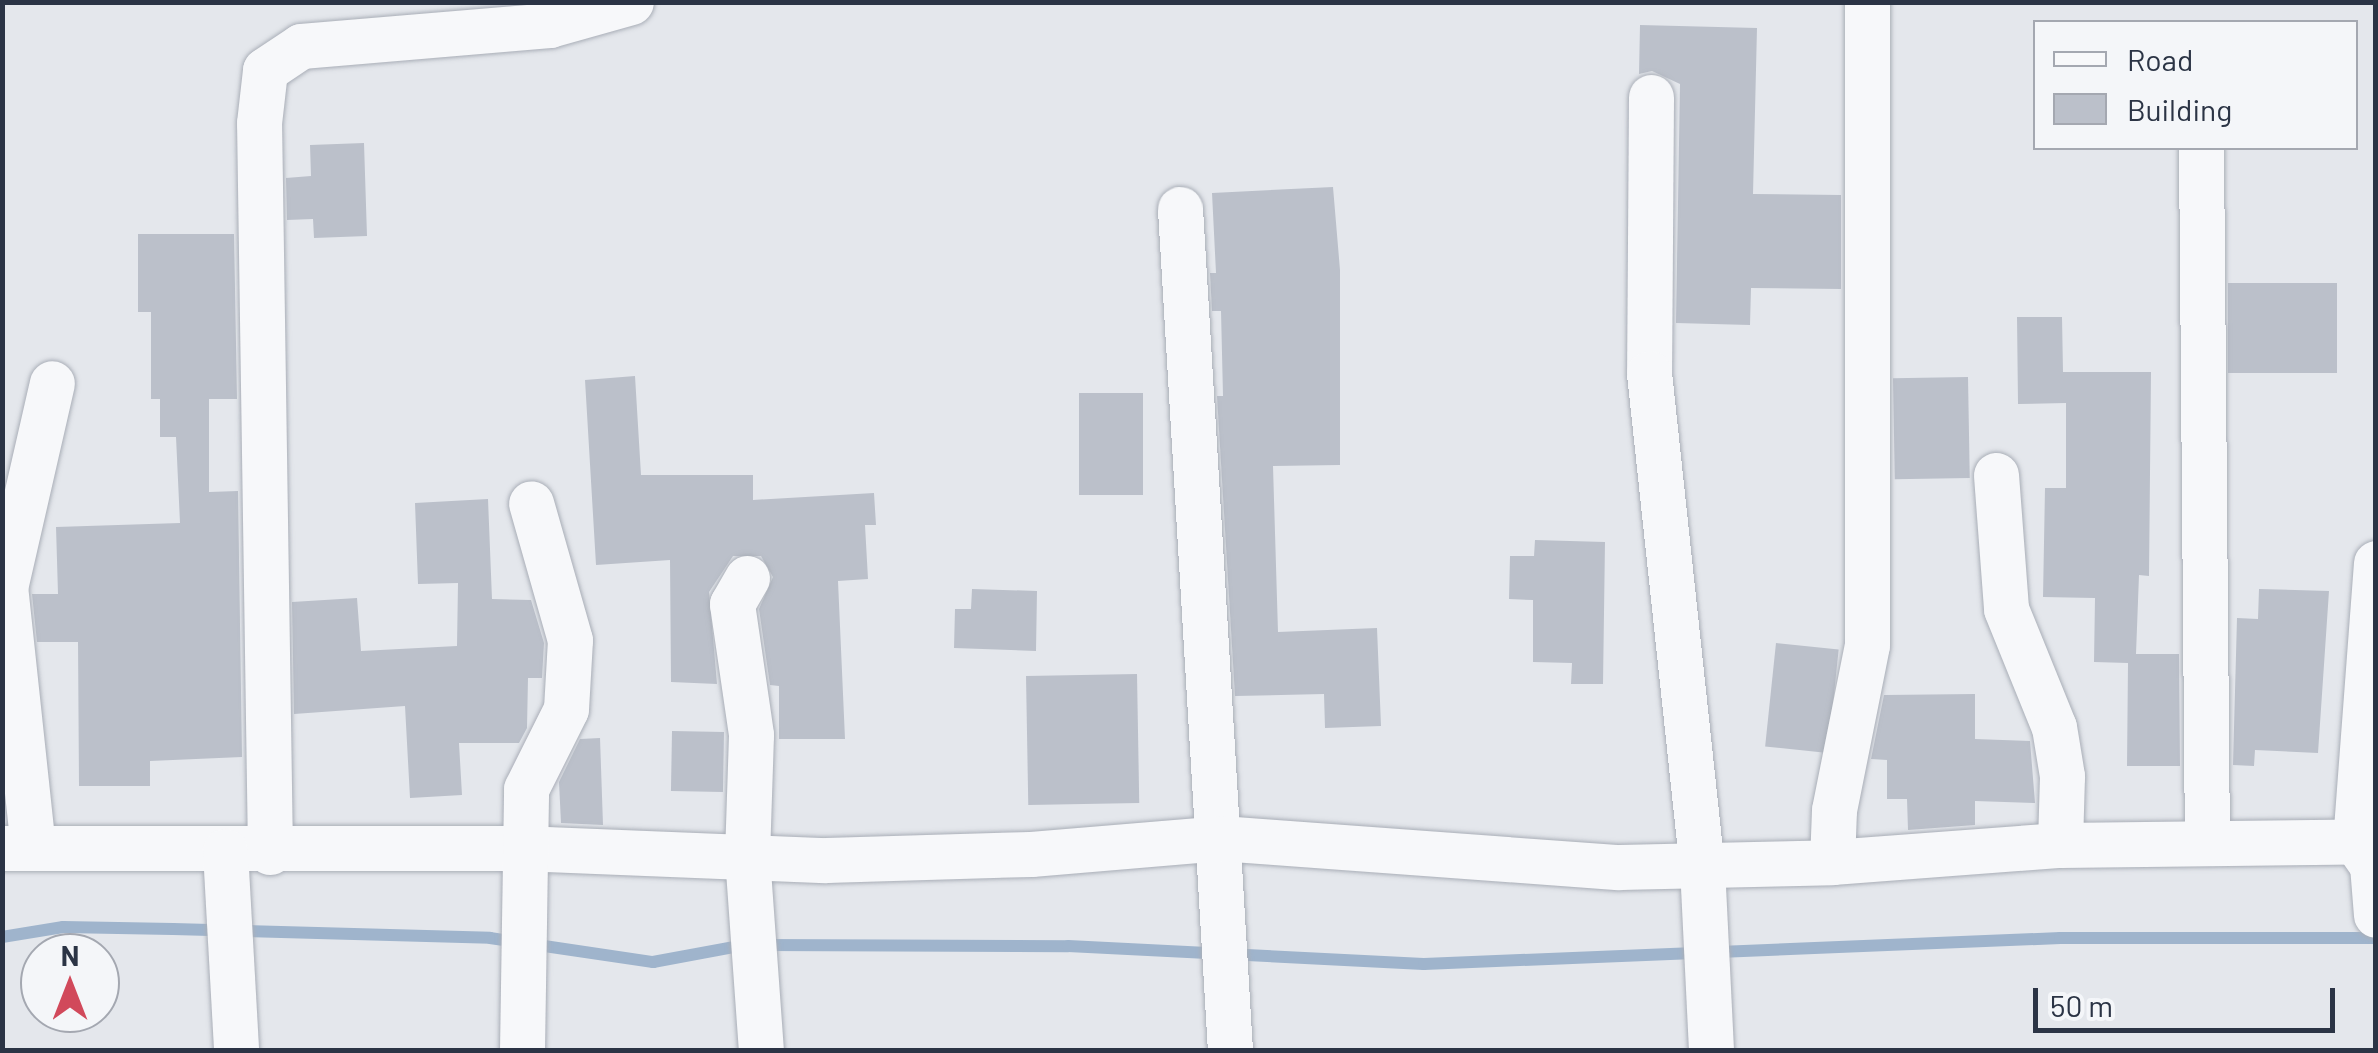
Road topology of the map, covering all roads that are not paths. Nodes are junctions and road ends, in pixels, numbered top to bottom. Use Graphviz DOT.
graph roads {
  1 [pos="632,2"];
  2 [pos="1867,2"];
  3 [pos="1651,97"];
  4 [pos="2201,150"];
  5 [pos="1180,209"];
  6 [pos="52,383"];
  7 [pos="1996,475"];
  8 [pos="531,503"];
  9 [pos="2376,563"];
  10 [pos="746,578"];
  11 [pos="2207,843"];
  12 [pos="2060,845"];
  13 [pos="18,848"];
  14 [pos="2368,849"];
  15 [pos="270,852"];
  16 [pos="1218,852"];
  17 [pos="522,862"];
  18 [pos="1832,862"];
  19 [pos="225,864"];
  20 [pos="748,864"];
  21 [pos="1703,878"];
  22 [pos="2376,915"];
  23 [pos="1226,1029"];
  24 [pos="1710,1031"];
  25 [pos="759,1034"];
  26 [pos="235,1035"];
  27 [pos="522,1036"];
  1 -- 15 [label="street"];
  2 -- 18 [label="street"];
  3 -- 21 [label="street"];
  4 -- 11 [label="street"];
  5 -- 16 [label="street"];
  6 -- 13 [label="street"];
  7 -- 12 [label="street"];
  8 -- 17 [label="street"];
  9 -- 14 [label="street"];
  10 -- 20 [label="street"];
  11 -- 12 [label="street"];
  11 -- 14 [label="street"];
  12 -- 18 [label="street"];
  13 -- 19 [label="street"];
  14 -- 22 [label="street"];
  15 -- 17 [label="street"];
  15 -- 19 [label="street"];
  16 -- 20 [label="street"];
  16 -- 21 [label="street"];
  16 -- 23 [label="street"];
  17 -- 20 [label="street"];
  17 -- 27 [label="street"];
  18 -- 21 [label="street"];
  19 -- 26 [label="street"];
  20 -- 25 [label="street"];
  21 -- 24 [label="street"];
}
